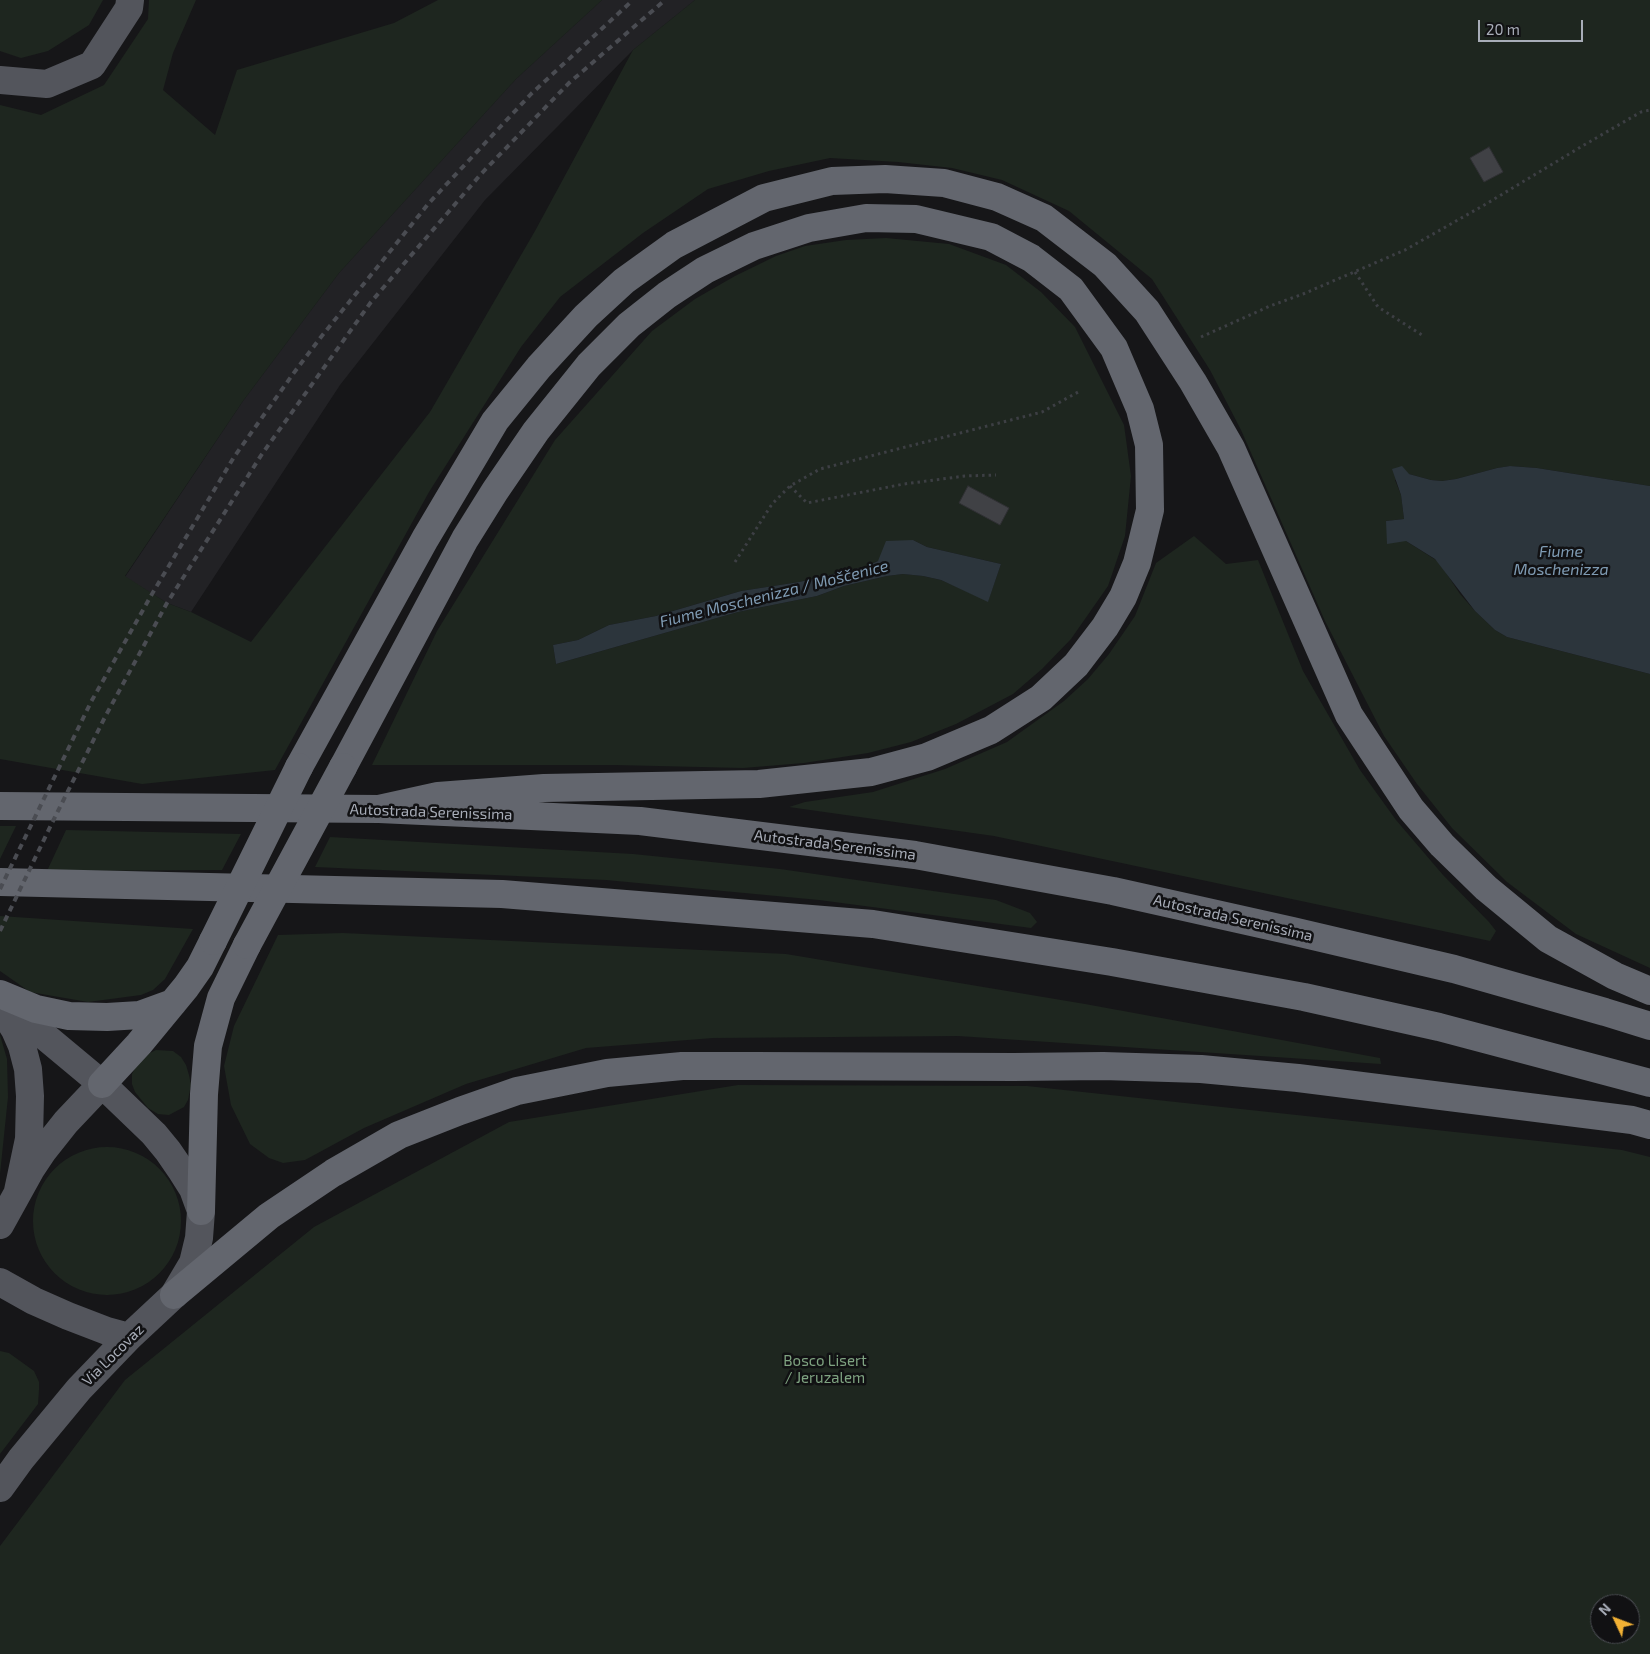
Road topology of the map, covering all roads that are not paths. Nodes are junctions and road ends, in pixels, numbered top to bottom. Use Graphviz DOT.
graph roads {
  1 [pos="130,0"];
  2 [pos="0,80"];
  3 [pos="0,806"];
  4 [pos="379,809"];
  5 [pos="0,882"];
  6 [pos="1650,991"];
  7 [pos="0,994"];
  8 [pos="0,999"];
  9 [pos="174,1004"];
  10 [pos="0,1005"];
  11 [pos="1650,1026"];
  12 [pos="1650,1083"];
  13 [pos="102,1084"];
  14 [pos="1650,1125"];
  15 [pos="18,1191"];
  16 [pos="201,1211"];
  17 [pos="0,1225"];
  18 [pos="0,1282"];
  19 [pos="174,1295"];
  20 [pos="129,1337"];
  21 [pos="0,1488"];
  1 -- 2 [label="main road"];
  3 -- 4 [label="highway, Autostrada Serenissima"];
  4 -- 11 [label="highway, Autostrada Serenissima"];
  4 -- 16 [label="highway, bridge"];
  5 -- 12 [label="highway"];
  6 -- 9 [label="highway, bridge"];
  7 -- 9 [label="highway"];
  8 -- 13 [label="main road"];
  9 -- 13 [label="highway"];
  10 -- 15 [label="main road"];
  13 -- 15 [label="main road"];
  13 -- 16 [label="main road"];
  14 -- 19 [label="highway"];
  15 -- 17 [label="main road"];
  16 -- 19 [label="main road, Via Locovaz"];
  18 -- 20 [label="main road"];
  19 -- 20 [label="main road, Via Locovaz"];
  20 -- 21 [label="main road, Via Locovaz"];
}
